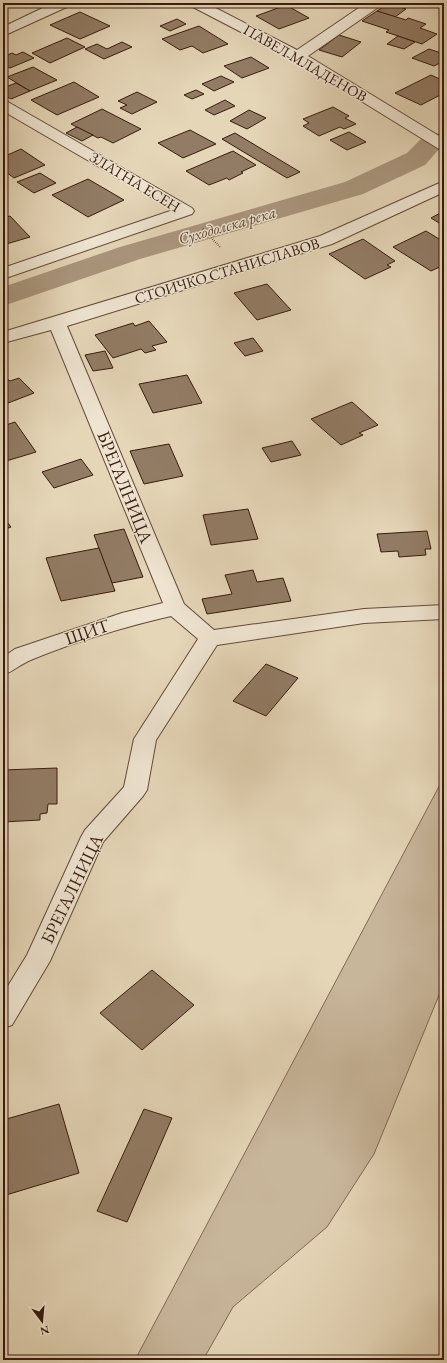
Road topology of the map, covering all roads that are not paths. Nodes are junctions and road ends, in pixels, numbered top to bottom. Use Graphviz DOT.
graph roads {
  1 [pos="64,3"];
  2 [pos="196,3"];
  3 [pos="375,3"];
  4 [pos="3,32"];
  5 [pos="298,56"];
  6 [pos="3,105"];
  7 [pos="444,146"];
  8 [pos="444,186"];
  9 [pos="3,274"];
  10 [pos="57,323"];
  11 [pos="3,338"];
  12 [pos="175,608"];
  13 [pos="444,612"];
  14 [pos="210,638"];
  15 [pos="3,667"];
  16 [pos="3,1017"];
  1 -- 4 [label="street"];
  2 -- 5 [label="street, ПАВЕЛ МЛАДЕНОВ"];
  3 -- 5 [label="street"];
  5 -- 7 [label="street, ПАВЕЛ МЛАДЕНОВ"];
  6 -- 9 [label="street, ЗЛАТНА ЕСЕН"];
  8 -- 10 [label="street, СТОИЧКО СТАНИСЛАВОВ"];
  10 -- 11 [label="street, СТОИЧКО СТАНИСЛАВОВ"];
  10 -- 12 [label="street, БРЕГАЛНИЦА"];
  12 -- 14 [label="street, БРЕГАЛНИЦА"];
  12 -- 15 [label="street, ЩИТ"];
  13 -- 14 [label="street"];
  14 -- 16 [label="street, БРЕГАЛНИЦА"];
}
